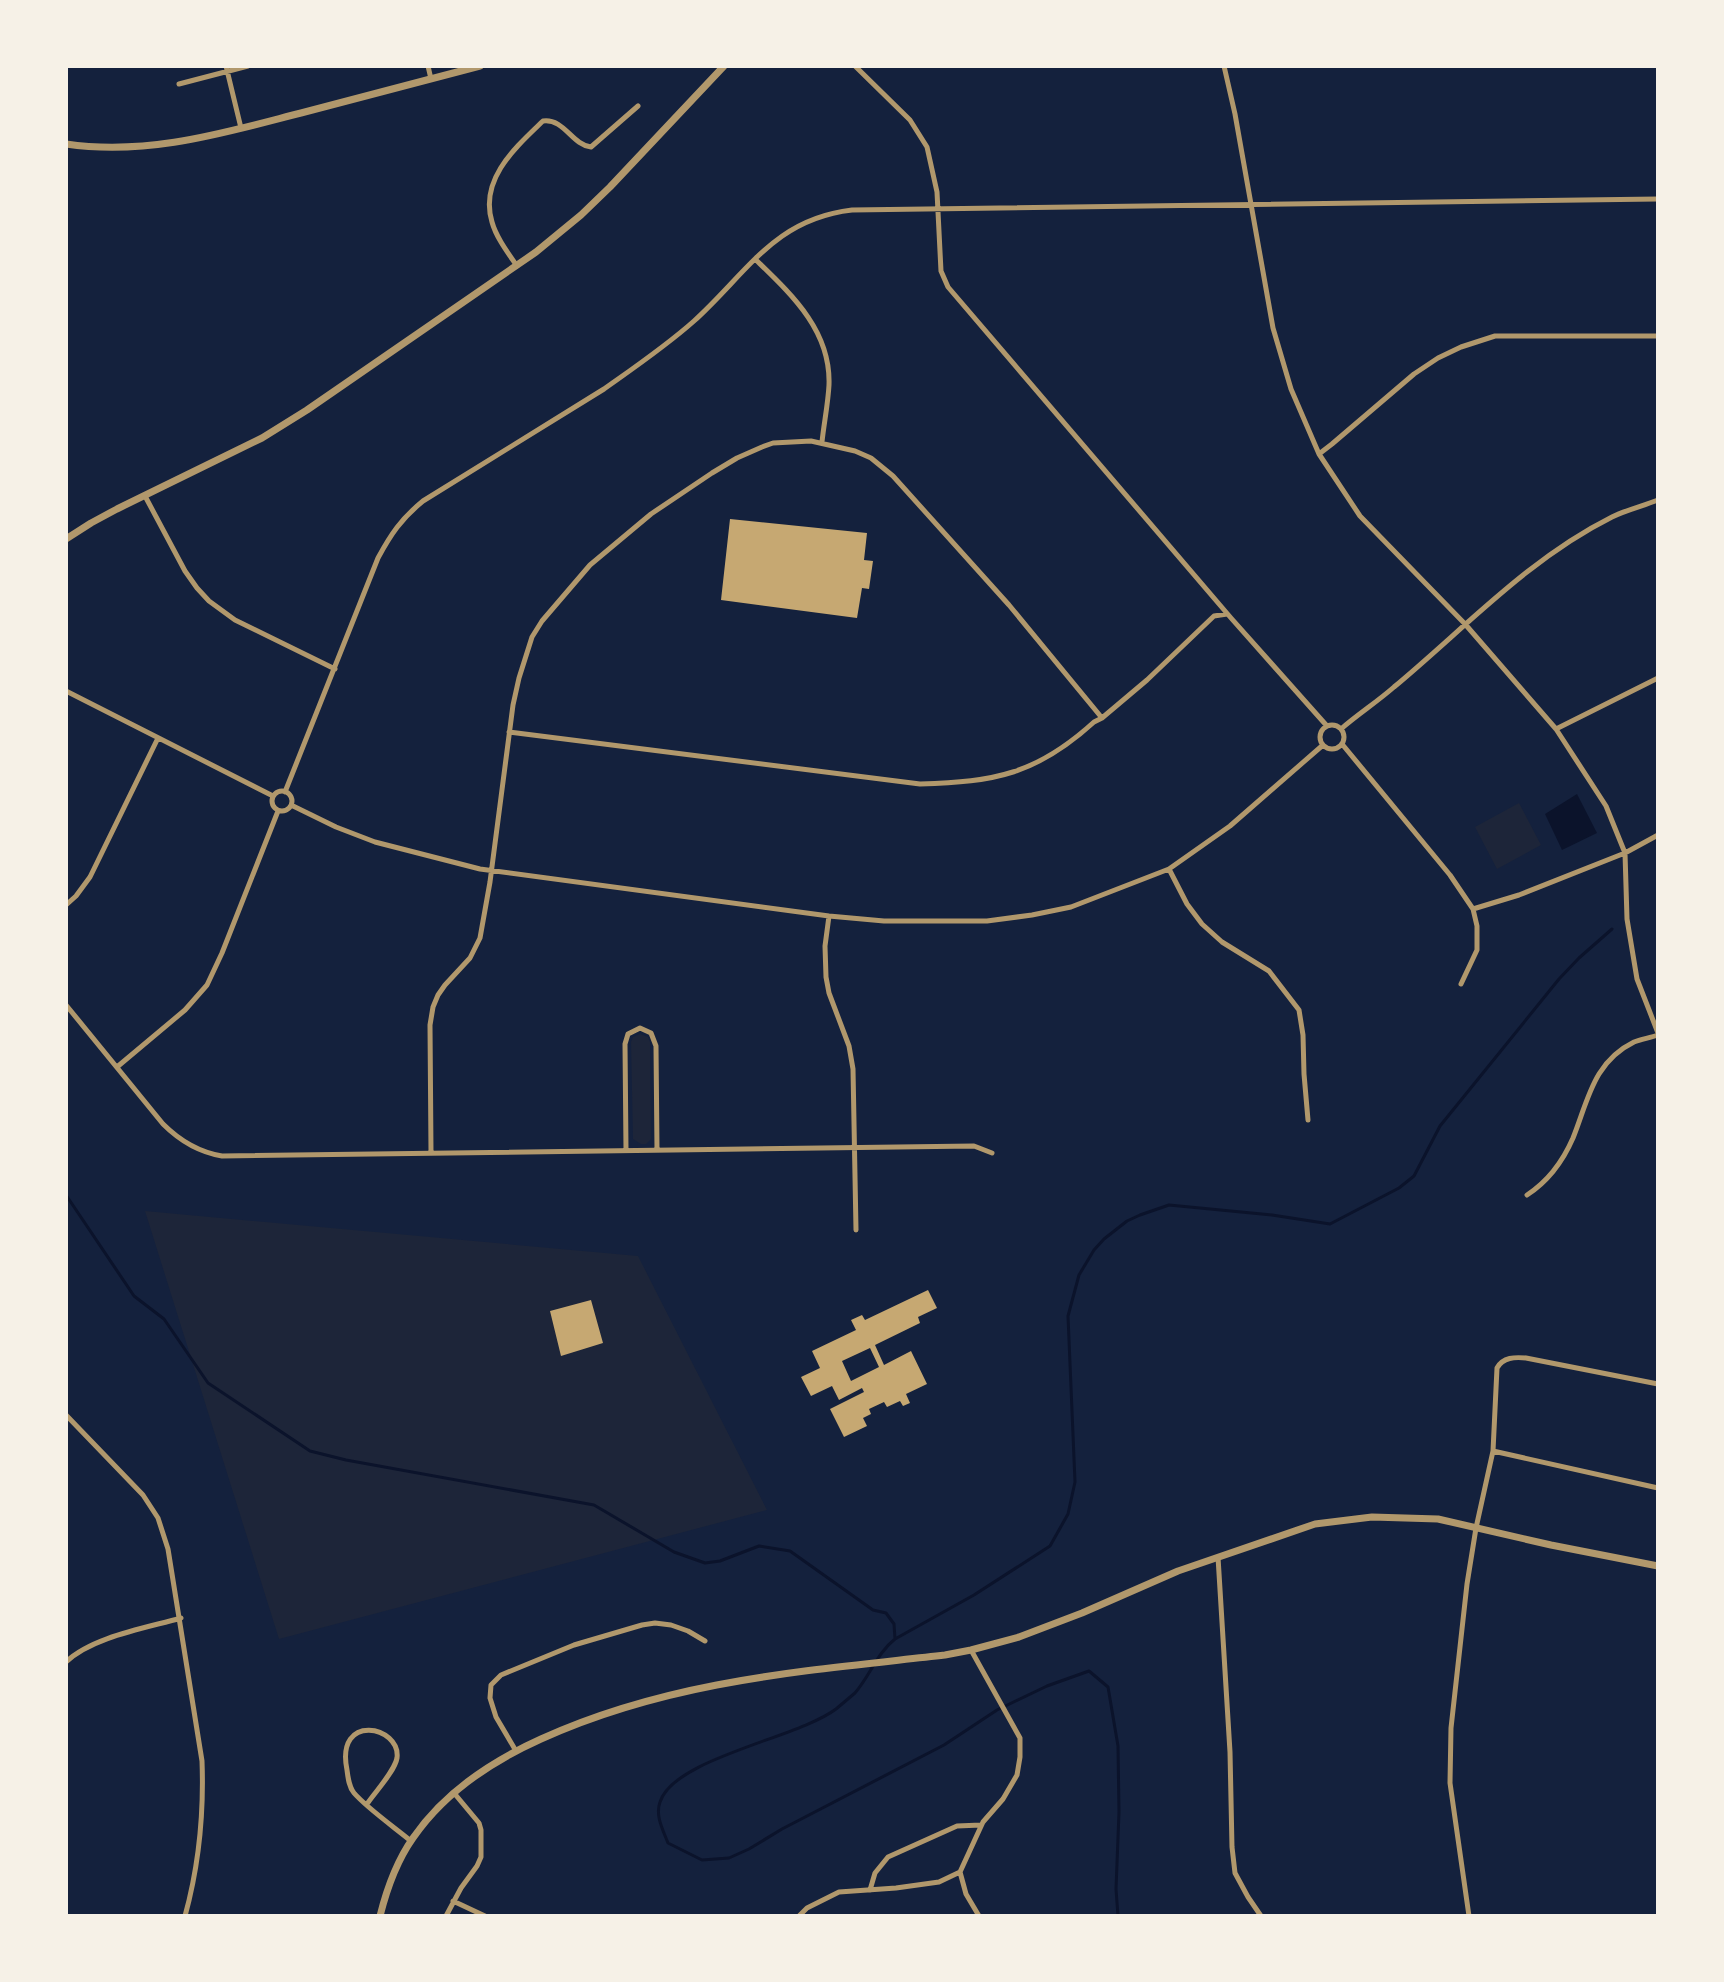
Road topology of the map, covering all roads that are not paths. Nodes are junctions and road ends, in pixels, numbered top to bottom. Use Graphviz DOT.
graph roads {
  1 [pos="248,66"];
  2 [pos="428,66"];
  3 [pos="480,66"];
  4 [pos="855,66"];
  5 [pos="1224,66"];
  6 [pos="723,67"];
  7 [pos="227,69"];
  8 [pos="431,79"];
  9 [pos="179,84"];
  10 [pos="638,106"];
  11 [pos="241,128"];
  12 [pos="66,144"];
  13 [pos="1658,199"];
  14 [pos="1251,204"];
  15 [pos="937,210"];
  16 [pos="755,259"];
  17 [pos="517,266"];
  18 [pos="1658,336"];
  19 [pos="822,442"];
  20 [pos="1319,454"];
  21 [pos="145,496"];
  22 [pos="1658,500"];
  23 [pos="66,539"];
  24 [pos="1227,614"];
  25 [pos="1465,624"];
  26 [pos="335,669"];
  27 [pos="1658,678"];
  28 [pos="66,691"];
  29 [pos="1102,718"];
  30 [pos="1327,726"];
  31 [pos="1341,729"];
  32 [pos="1556,729"];
  33 [pos="509,732"];
  34 [pos="158,738"];
  35 [pos="1342,744"];
  36 [pos="1323,745"];
  37 [pos="285,792"];
  38 [pos="273,796"];
  39 [pos="291,805"];
  40 [pos="278,811"];
  41 [pos="1658,835"];
  42 [pos="1625,853"];
  43 [pos="1169,869"];
  44 [pos="491,871"];
  45 [pos="66,905"];
  46 [pos="1473,909"];
  47 [pos="829,916"];
  48 [pos="1461,984"];
  49 [pos="66,1005"];
  50 [pos="1658,1034"];
  51 [pos="117,1067"];
  52 [pos="1308,1120"];
  53 [pos="855,1147"];
  54 [pos="626,1150"];
  55 [pos="657,1150"];
  56 [pos="431,1152"];
  57 [pos="992,1153"];
  58 [pos="1527,1195"];
  59 [pos="856,1230"];
  60 [pos="1497,1356"];
  61 [pos="1503,1362"];
  62 [pos="1658,1384"];
  63 [pos="66,1415"];
  64 [pos="1493,1451"];
  65 [pos="1658,1488"];
  66 [pos="1476,1528"];
  67 [pos="1218,1557"];
  68 [pos="1658,1566"];
  69 [pos="181,1618"];
  70 [pos="705,1641"];
  71 [pos="971,1650"];
  72 [pos="66,1662"];
  73 [pos="516,1751"];
  74 [pos="454,1793"];
  75 [pos="367,1804"];
  76 [pos="981,1825"];
  77 [pos="411,1841"];
  78 [pos="960,1872"];
  79 [pos="870,1890"];
  80 [pos="453,1901"];
  81 [pos="185,1916"];
  82 [pos="380,1916"];
  83 [pos="446,1916"];
  84 [pos="485,1916"];
  85 [pos="799,1916"];
  86 [pos="979,1916"];
  87 [pos="1261,1916"];
  88 [pos="1469,1916"];
  1 -- 7 [label="street"];
  2 -- 8 [label="street"];
  3 -- 8 [label="street"];
  4 -- 15 [label="street"];
  5 -- 14 [label="street"];
  6 -- 17 [label="street"];
  7 -- 9 [label="street"];
  7 -- 11 [label="street"];
  8 -- 11 [label="street"];
  10 -- 17 [label="street"];
  11 -- 12 [label="street"];
  13 -- 14 [label="street"];
  14 -- 15 [label="street"];
  14 -- 20 [label="street"];
  15 -- 16 [label="street"];
  15 -- 24 [label="street"];
  16 -- 19 [label="street"];
  16 -- 26 [label="street"];
  17 -- 21 [label="street"];
  18 -- 20 [label="street"];
  19 -- 29 [label="street"];
  19 -- 33 [label="street"];
  20 -- 25 [label="street"];
  21 -- 23 [label="street"];
  21 -- 26 [label="street"];
  22 -- 25 [label="street"];
  24 -- 29 [label="street"];
  24 -- 30 [label="street"];
  25 -- 31 [label="street"];
  25 -- 32 [label="street"];
  26 -- 37 [label="street"];
  27 -- 32 [label="street"];
  28 -- 34 [label="street"];
  29 -- 33 [label="street"];
  30 -- 31 [label="street"];
  30 -- 36 [label="street"];
  31 -- 35 [label="street"];
  32 -- 42 [label="street"];
  33 -- 44 [label="street"];
  34 -- 38 [label="street"];
  34 -- 45 [label="street"];
  35 -- 36 [label="street"];
  35 -- 46 [label="street"];
  36 -- 43 [label="street"];
  37 -- 38 [label="street"];
  37 -- 39 [label="street"];
  38 -- 40 [label="street"];
  39 -- 40 [label="street"];
  39 -- 44 [label="street"];
  40 -- 51 [label="street"];
  41 -- 42 [label="street"];
  42 -- 46 [label="street"];
  42 -- 50 [label="street"];
  43 -- 47 [label="street"];
  43 -- 52 [label="street"];
  44 -- 47 [label="street"];
  44 -- 56 [label="street"];
  46 -- 48 [label="street"];
  47 -- 53 [label="street"];
  49 -- 51 [label="street"];
  50 -- 58 [label="street"];
  51 -- 56 [label="street"];
  53 -- 55 [label="street"];
  53 -- 57 [label="street"];
  53 -- 59 [label="street"];
  54 -- 55 [label="street"];
  54 -- 55 [label="street"];
  54 -- 56 [label="street"];
  60 -- 61 [label="street"];
  61 -- 62 [label="street"];
  61 -- 64 [label="street"];
  63 -- 69 [label="street"];
  64 -- 65 [label="street"];
  64 -- 66 [label="street"];
  66 -- 67 [label="street"];
  66 -- 68 [label="street"];
  66 -- 88 [label="street"];
  67 -- 71 [label="street"];
  67 -- 87 [label="street"];
  69 -- 72 [label="street"];
  69 -- 81 [label="street"];
  70 -- 73 [label="street"];
  71 -- 73 [label="street"];
  71 -- 76 [label="street"];
  73 -- 74 [label="street"];
  74 -- 77 [label="street"];
  74 -- 80 [label="street"];
  75 -- 75 [label="street"];
  75 -- 77 [label="street"];
  76 -- 78 [label="street"];
  76 -- 79 [label="street"];
  77 -- 82 [label="street"];
  78 -- 79 [label="street"];
  78 -- 86 [label="street"];
  79 -- 85 [label="street"];
  80 -- 83 [label="street"];
  80 -- 84 [label="street"];
}
